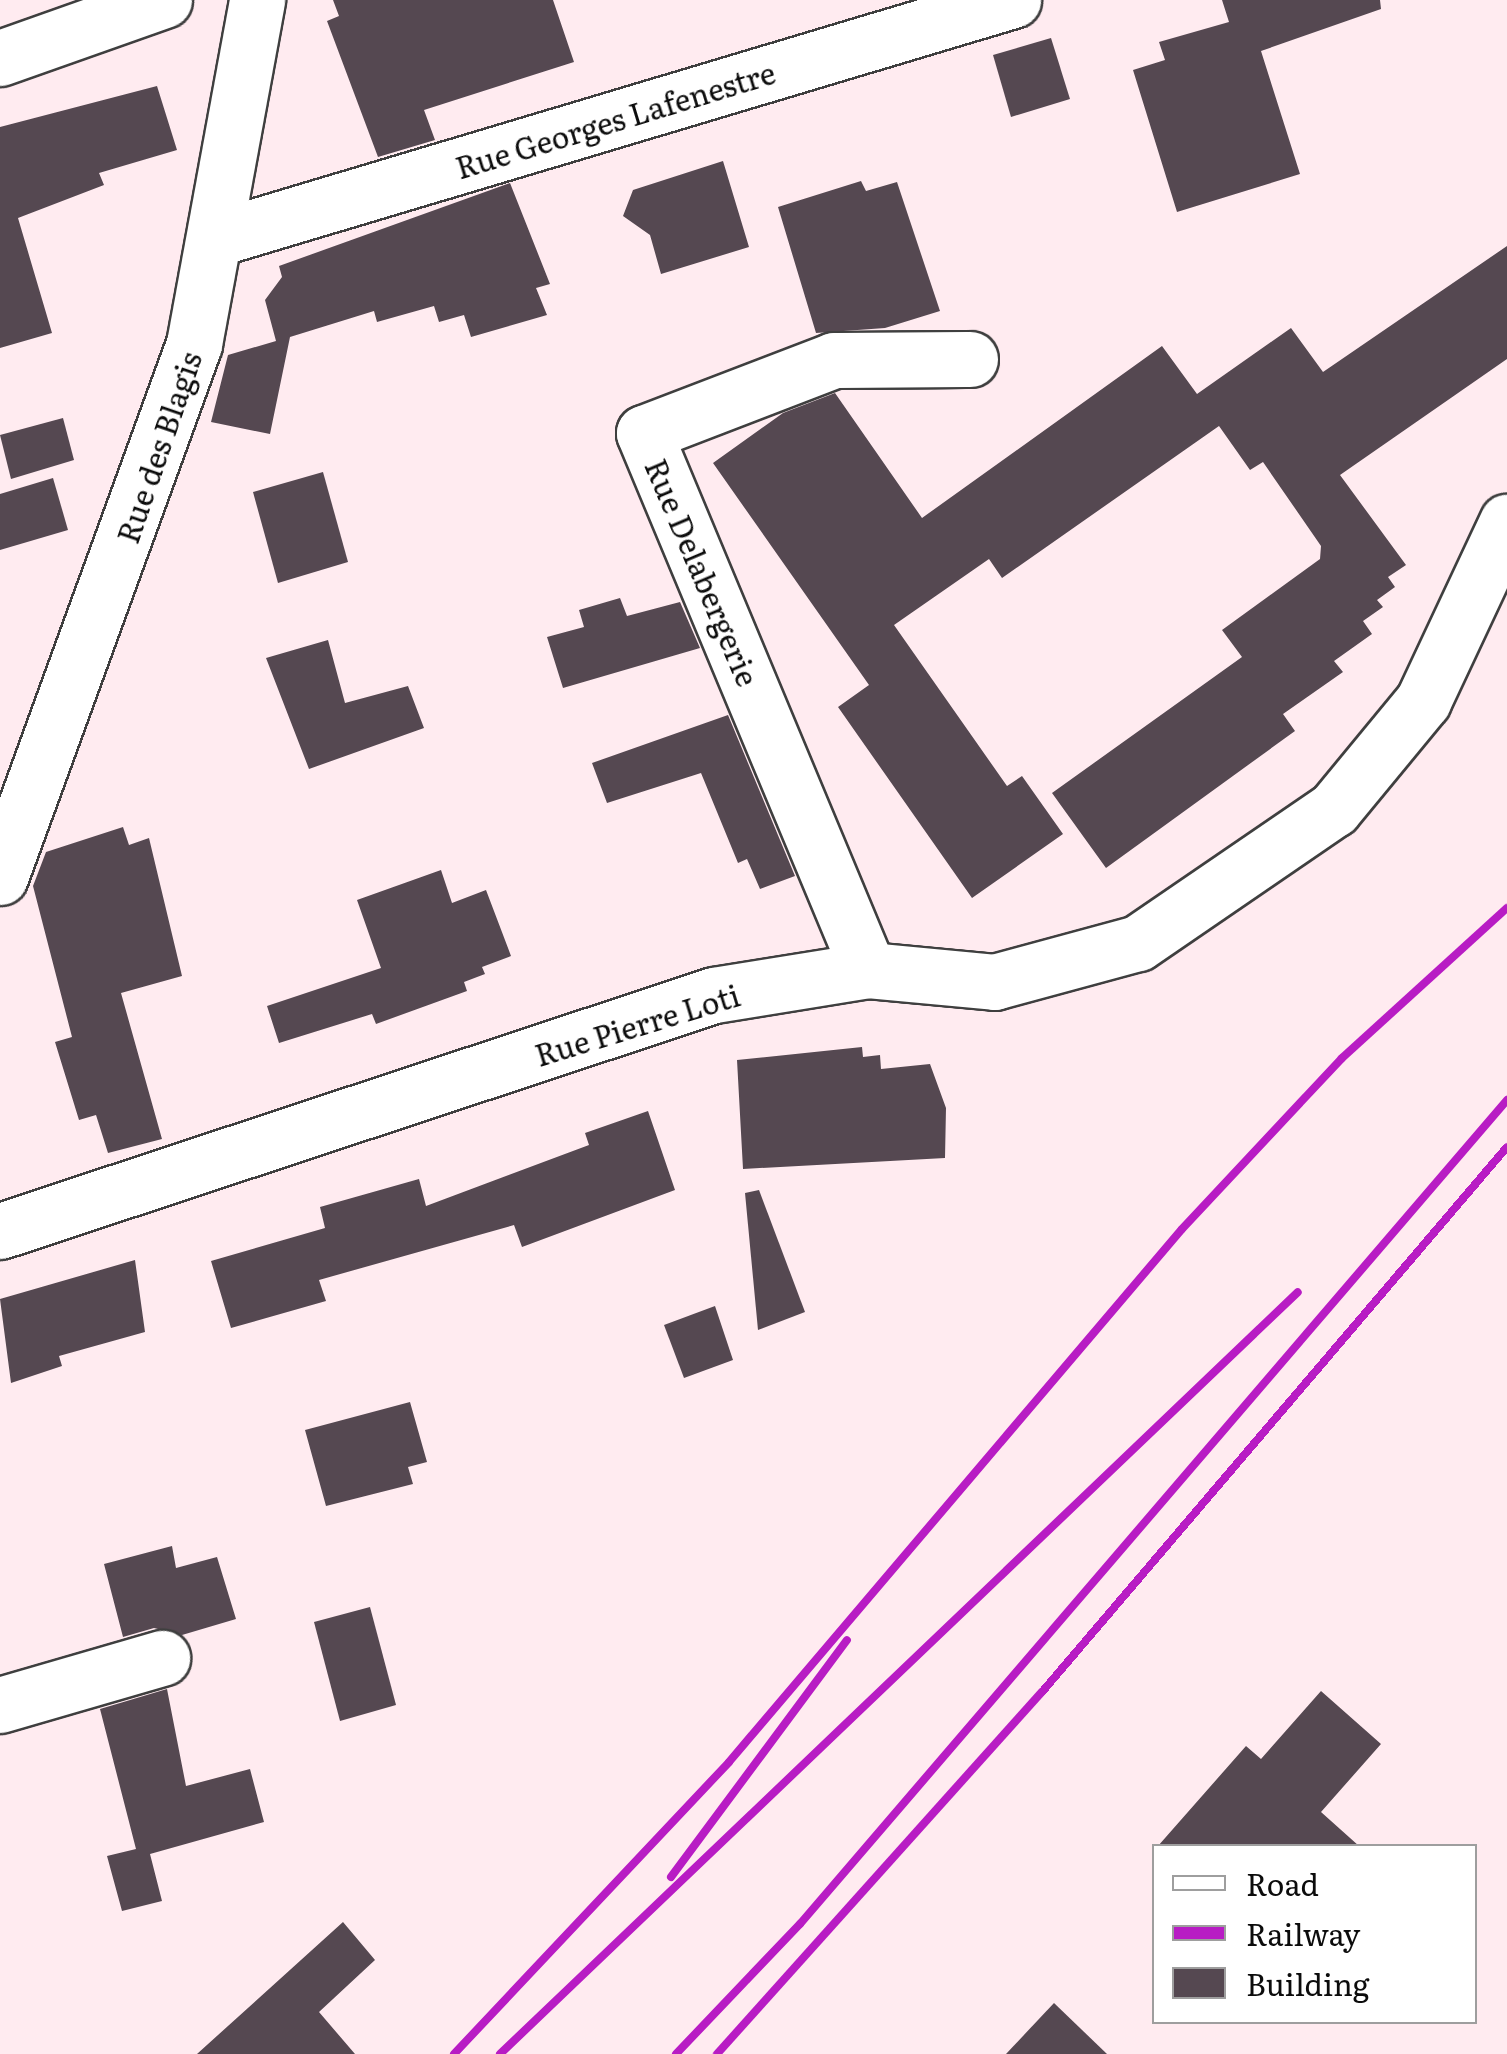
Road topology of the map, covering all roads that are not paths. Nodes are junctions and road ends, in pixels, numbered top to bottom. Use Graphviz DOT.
graph roads {
  1 [pos="164,0"];
  2 [pos="257,0"];
  3 [pos="1013,0"];
  4 [pos="0,58"];
  5 [pos="217,238"];
  6 [pos="970,359"];
  7 [pos="1507,522"];
  8 [pos="0,877"];
  9 [pos="868,970"];
  10 [pos="0,1231"];
  11 [pos="162,1658"];
  12 [pos="0,1705"];
  1 -- 4 [label="street"];
  2 -- 5 [label="street, Rue des Blagis"];
  3 -- 5 [label="street, Rue Georges Lafenestre"];
  5 -- 8 [label="street, Rue des Blagis"];
  6 -- 9 [label="street, Rue Delabergerie"];
  7 -- 9 [label="street, Rue Pierre Loti"];
  9 -- 10 [label="street, Rue Pierre Loti"];
  11 -- 12 [label="street"];
}
